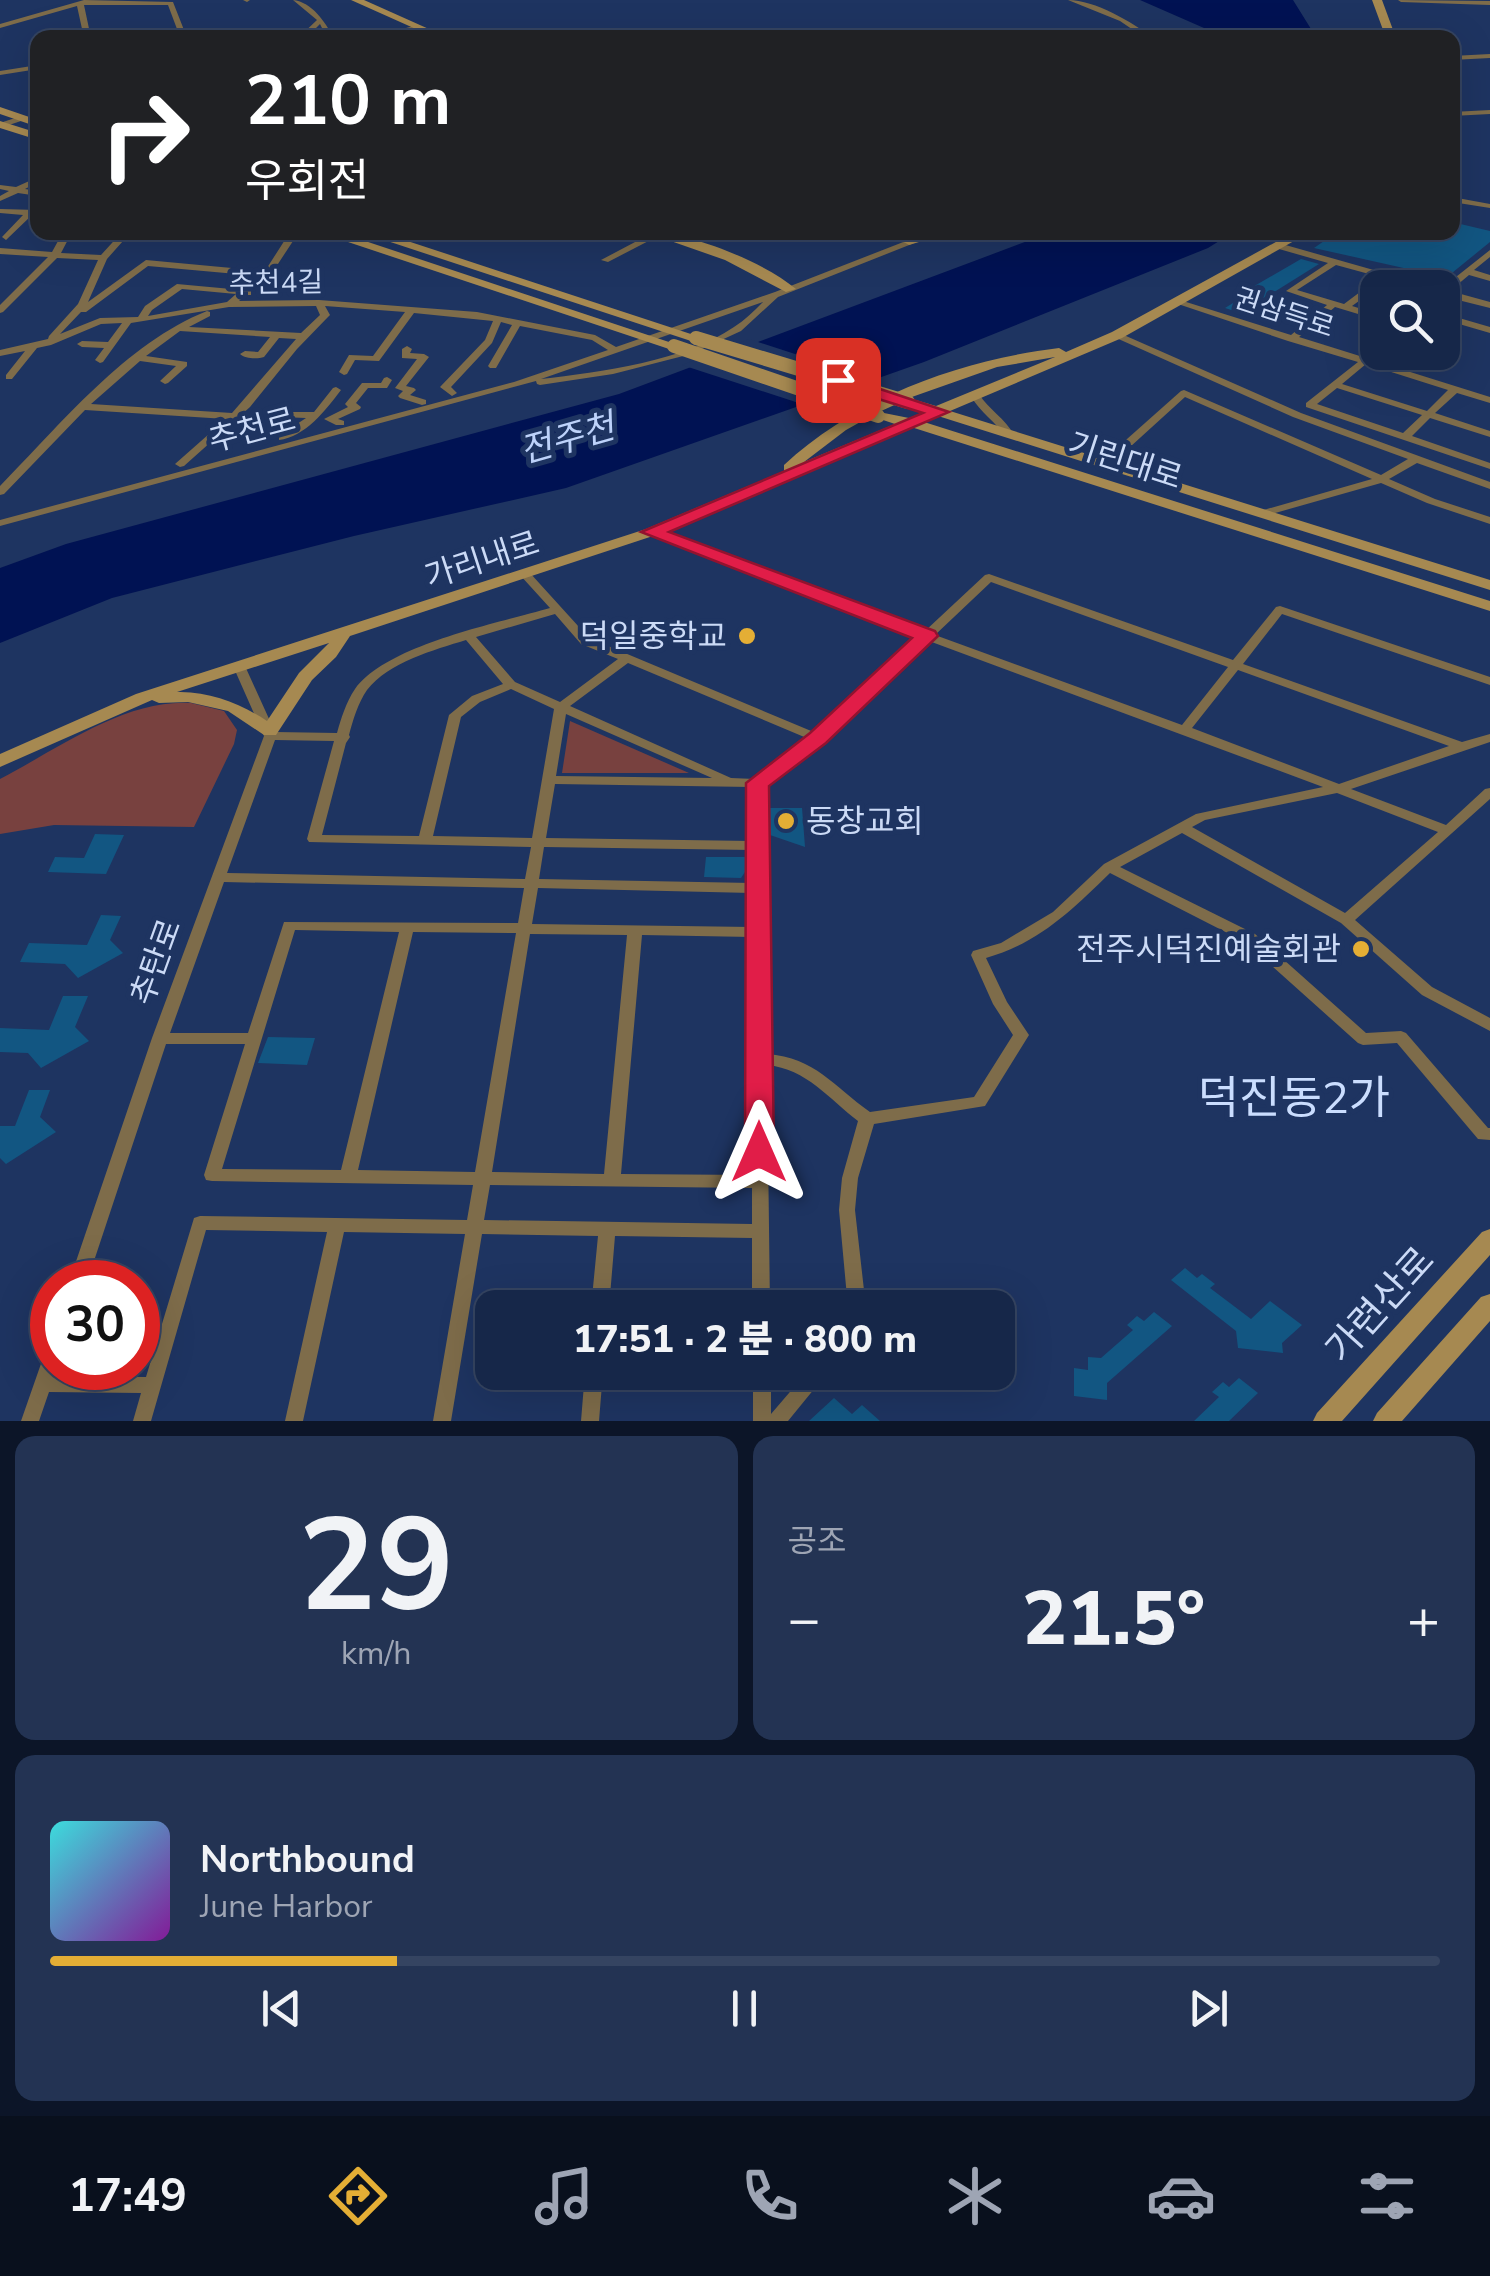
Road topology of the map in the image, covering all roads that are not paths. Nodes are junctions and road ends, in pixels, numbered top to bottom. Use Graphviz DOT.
graph roads {
  1 [pos="296,0"];
  2 [pos="356,0"];
  3 [pos="1071,0"];
  4 [pos="1377,0"];
  5 [pos="1401,0"];
  6 [pos="84,1"];
  7 [pos="1437,1"];
  8 [pos="1490,3"];
  9 [pos="322,20"];
  10 [pos="0,26"];
  11 [pos="418,27"];
  12 [pos="87,30"];
  13 [pos="181,30"];
  14 [pos="310,30"];
  15 [pos="327,30"];
  16 [pos="405,30"];
  17 [pos="426,30"];
  18 [pos="1136,30"];
  19 [pos="1388,30"];
  20 [pos="1490,56"];
  21 [pos="1460,58"];
  22 [pos="30,68"];
  23 [pos="0,74"];
  24 [pos="0,110"];
  25 [pos="1490,112"];
  26 [pos="1460,114"];
  27 [pos="21,118"];
  28 [pos="30,121"];
  29 [pos="1,127"];
  30 [pos="30,135"];
  31 [pos="30,182"];
  32 [pos="16,188"];
  33 [pos="30,192"];
  34 [pos="1,195"];
  35 [pos="1460,200"];
  36 [pos="1490,206"];
  37 [pos="0,211"];
  38 [pos="30,213"];
  39 [pos="30,216"];
  40 [pos="6,237"];
  41 [pos="63,240"];
  42 [pos="120,240"];
  43 [pos="289,240"];
  44 [pos="349,240"];
  45 [pos="391,240"];
  46 [pos="641,240"];
  47 [pos="676,240"];
  48 [pos="909,240"];
  49 [pos="918,240"];
  50 [pos="1292,240"];
  51 [pos="913,242"];
  52 [pos="1282,247"];
  53 [pos="0,251"];
  54 [pos="1490,253"];
  55 [pos="55,255"];
  56 [pos="103,258"];
  57 [pos="605,260"];
  58 [pos="1335,262"];
  59 [pos="1362,270"];
  60 [pos="1468,272"];
  61 [pos="267,274"];
  62 [pos="1460,278"];
  63 [pos="1490,278"];
  64 [pos="784,291"];
  65 [pos="1360,292"];
  66 [pos="248,293"];
  67 [pos="1460,297"];
  68 [pos="319,303"];
  69 [pos="1180,303"];
  70 [pos="229,304"];
  71 [pos="1339,305"];
  72 [pos="1490,305"];
  73 [pos="81,309"];
  74 [pos="0,310"];
  75 [pos="412,310"];
  76 [pos="1360,311"];
  77 [pos="141,320"];
  78 [pos="498,320"];
  79 [pos="128,321"];
  80 [pos="1460,321"];
  81 [pos="100,322"];
  82 [pos="517,323"];
  83 [pos="182,328"];
  84 [pos="673,330"];
  85 [pos="1490,330"];
  86 [pos="276,335"];
  87 [pos="1116,335"];
  88 [pos="300,336"];
  89 [pos="649,338"];
  90 [pos="1291,339"];
  91 [pos="48,343"];
  92 [pos="82,344"];
  93 [pos="111,345"];
  94 [pos="34,346"];
  95 [pos="612,347"];
  96 [pos="407,349"];
  97 [pos="1070,352"];
  98 [pos="0,354"];
  99 [pos="245,354"];
  100 [pos="141,358"];
  101 [pos="100,360"];
  102 [pos="1360,360"];
  103 [pos="494,366"];
  104 [pos="1360,366"];
  105 [pos="1392,370"];
  106 [pos="344,372"];
  107 [pos="9,377"];
  108 [pos="165,380"];
  109 [pos="387,380"];
  110 [pos="518,384"];
  111 [pos="1336,385"];
  112 [pos="1455,389"];
  113 [pos="336,390"];
  114 [pos="452,393"];
  115 [pos="976,396"];
  116 [pos="1489,398"];
  117 [pos="422,402"];
  118 [pos="1310,405"];
  119 [pos="85,407"];
  120 [pos="940,412"];
  121 [pos="884,413"];
  122 [pos="280,414"];
  123 [pos="1428,414"];
  124 [pos="317,415"];
  125 [pos="1297,415"];
  126 [pos="232,416"];
  127 [pos="340,423"];
  128 [pos="913,423"];
  129 [pos="1275,432"];
  130 [pos="1490,434"];
  131 [pos="1009,435"];
  132 [pos="1405,437"];
  133 [pos="282,438"];
  134 [pos="1414,460"];
  135 [pos="180,464"];
  136 [pos="1104,465"];
  137 [pos="1490,466"];
  138 [pos="784,474"];
  139 [pos="1380,480"];
  140 [pos="1490,486"];
  141 [pos="0,492"];
  142 [pos="1264,513"];
  143 [pos="1490,520"];
  144 [pos="0,523"];
  145 [pos="651,532"];
  146 [pos="526,575"];
  147 [pos="1490,585"];
  148 [pos="1490,606"];
  149 [pos="558,610"];
  150 [pos="344,632"];
  151 [pos="927,636"];
  152 [pos="470,637"];
  153 [pos="626,659"];
  154 [pos="240,666"];
  155 [pos="1235,668"];
  156 [pos="1490,682"];
  157 [pos="510,685"];
  158 [pos="142,698"];
  159 [pos="561,707"];
  160 [pos="1186,729"];
  161 [pos="270,734"];
  162 [pos="344,737"];
  163 [pos="818,738"];
  164 [pos="1490,738"];
  165 [pos="1461,746"];
  166 [pos="0,761"];
  167 [pos="548,780"];
  168 [pos="734,783"];
  169 [pos="758,783"];
  170 [pos="1340,788"];
  171 [pos="1490,792"];
  172 [pos="1181,827"];
  173 [pos="1448,831"];
  174 [pos="425,841"];
  175 [pos="536,842"];
  176 [pos="759,846"];
  177 [pos="1109,866"];
  178 [pos="219,878"];
  179 [pos="530,883"];
  180 [pos="758,888"];
  181 [pos="1346,920"];
  182 [pos="407,926"];
  183 [pos="522,928"];
  184 [pos="635,930"];
  185 [pos="758,932"];
  186 [pos="1490,1025"];
  187 [pos="160,1038"];
  188 [pos="255,1039"];
  189 [pos="760,1059"];
  190 [pos="867,1119"];
  191 [pos="1490,1134"];
  192 [pos="348,1177"];
  193 [pos="480,1180"];
  194 [pos="612,1180"];
  195 [pos="759,1182"];
  196 [pos="338,1226"];
  197 [pos="473,1227"];
  198 [pos="607,1230"];
  199 [pos="760,1232"];
  200 [pos="1490,1238"];
  201 [pos="85,1260"];
  202 [pos="602,1290"];
  203 [pos="761,1290"];
  204 [pos="855,1290"];
  205 [pos="1490,1304"];
  206 [pos="160,1361"];
  207 [pos="42,1390"];
  208 [pos="151,1390"];
  209 [pos="593,1390"];
  210 [pos="762,1390"];
  211 [pos="804,1390"];
  212 [pos="30,1421"];
  213 [pos="142,1421"];
  214 [pos="294,1421"];
  215 [pos="442,1421"];
  216 [pos="590,1421"];
  217 [pos="762,1421"];
  218 [pos="777,1421"];
  219 [pos="1326,1421"];
  220 [pos="1386,1421"];
  1 -- 9 [label="street"];
  2 -- 11 [label="street"];
  3 -- 18 [label="street"];
  4 -- 19 [label="street"];
  5 -- 7 [label="street"];
  6 -- 10 [label="street"];
  6 -- 12 [label="street"];
  6 -- 13 [label="street"];
  7 -- 8 [label="street"];
  9 -- 14 [label="street"];
  9 -- 15 [label="street"];
  11 -- 16 [label="street"];
  11 -- 17 [label="street"];
  20 -- 21 [label="street"];
  22 -- 23 [label="street"];
  24 -- 27 [label="street"];
  25 -- 26 [label="street"];
  27 -- 28 [label="street"];
  27 -- 29 [label="street"];
  29 -- 30 [label="street"];
  31 -- 32 [label="street"];
  32 -- 33 [label="street"];
  32 -- 34 [label="street"];
  35 -- 36 [label="street"];
  37 -- 38 [label="street"];
  39 -- 40 [label="street"];
  41 -- 55 [label="street"];
  42 -- 56 [label="street"];
  43 -- 61 [label="street"];
  44 -- 89 [label="street, 기린대로"];
  45 -- 84 [label="street, 기린대로"];
  46 -- 57 [label="street"];
  47 -- 64 [label="street"];
  48 -- 51 [label="street"];
  49 -- 51 [label="street, 추천로"];
  50 -- 52 [label="street, 가리내로"];
  51 -- 64 [label="street, 추천로"];
  52 -- 58 [label="street"];
  52 -- 69 [label="street, 가리내로"];
  53 -- 55 [label="street"];
  54 -- 60 [label="street"];
  55 -- 56 [label="street"];
  55 -- 74 [label="street"];
  56 -- 73 [label="street"];
  58 -- 59 [label="street"];
  58 -- 71 [label="street"];
  60 -- 62 [label="street"];
  60 -- 63 [label="street"];
  61 -- 66 [label="street"];
  61 -- 73 [label="street"];
  64 -- 84 [label="street, 추천로"];
  64 -- 110 [label="street, 추천로"];
  65 -- 71 [label="street"];
  66 -- 70 [label="street"];
  66 -- 77 [label="street"];
  67 -- 72 [label="street"];
  68 -- 70 [label="street, 추천4길"];
  68 -- 75 [label="street, 추천4길"];
  68 -- 88 [label="street"];
  69 -- 87 [label="street, 가리내로"];
  69 -- 90 [label="street, 권삼득로"];
  70 -- 77 [label="street, 추천4길"];
  70 -- 83 [label="street"];
  71 -- 76 [label="street"];
  71 -- 90 [label="street"];
  73 -- 81 [label="street"];
  73 -- 91 [label="street"];
  75 -- 78 [label="street, 추천4길"];
  75 -- 106 [label="street"];
  77 -- 79 [label="street, 추천4길"];
  78 -- 82 [label="street, 추천4길"];
  78 -- 114 [label="street"];
  79 -- 81 [label="street, 추천4길"];
  79 -- 93 [label="street"];
  80 -- 85 [label="street"];
  81 -- 91 [label="street, 추천4길"];
  82 -- 95 [label="street, 추천4길"];
  82 -- 103 [label="street"];
  83 -- 86 [label="street"];
  83 -- 100 [label="street"];
  84 -- 89 [label="street, 추천로"];
  84 -- 120 [label="street, 기린대로, bridge"];
  86 -- 88 [label="street"];
  86 -- 99 [label="street"];
  87 -- 97 [label="street, 가리내로"];
  87 -- 125 [label="street"];
  88 -- 126 [label="street"];
  89 -- 95 [label="street, 추천로"];
  89 -- 121 [label="street, 기린대로, bridge"];
  90 -- 102 [label="street, 권삼득로"];
  91 -- 94 [label="street, 추천4길"];
  92 -- 93 [label="street"];
  93 -- 101 [label="street"];
  94 -- 98 [label="street, 추천4길"];
  94 -- 107 [label="street"];
  95 -- 110 [label="street, 추천로"];
  96 -- 117 [label="street"];
  97 -- 115 [label="street, 가리내로"];
  97 -- 138 [label="street"];
  100 -- 108 [label="street"];
  100 -- 119 [label="street"];
  104 -- 111 [label="street"];
  105 -- 112 [label="street, 권삼득로"];
  109 -- 127 [label="street, 추천로"];
  110 -- 144 [label="street, 추천로"];
  111 -- 118 [label="street"];
  111 -- 123 [label="street"];
  112 -- 116 [label="street, 권삼득로"];
  112 -- 123 [label="street"];
  113 -- 124 [label="street, 추천로"];
  115 -- 120 [label="street, 가리내로"];
  115 -- 131 [label="street"];
  118 -- 125 [label="street"];
  118 -- 132 [label="street"];
  119 -- 126 [label="street"];
  119 -- 141 [label="street"];
  120 -- 121 [label="street, 기린대로"];
  120 -- 128 [label="street, 가리내로"];
  120 -- 131 [label="street, 기린대로"];
  121 -- 128 [label="street, 기린대로"];
  122 -- 124 [label="street, 추천로"];
  123 -- 130 [label="street"];
  123 -- 132 [label="street"];
  124 -- 133 [label="street, 추천로"];
  125 -- 129 [label="street"];
  125 -- 134 [label="street"];
  126 -- 135 [label="street"];
  128 -- 138 [label="street, 가리내로"];
  128 -- 148 [label="street, 기린대로"];
  129 -- 136 [label="street"];
  129 -- 139 [label="street"];
  131 -- 136 [label="street, 기린대로"];
  132 -- 137 [label="street"];
  134 -- 139 [label="street"];
  134 -- 140 [label="street"];
  136 -- 142 [label="street, 기린대로"];
  138 -- 145 [label="street, 가리내로"];
  139 -- 142 [label="street"];
  139 -- 143 [label="street"];
  142 -- 147 [label="street, 기린대로"];
  145 -- 146 [label="street, 가리내로"];
  145 -- 151 [label="street"];
  146 -- 149 [label="street"];
  146 -- 150 [label="street, 가리내로"];
  149 -- 152 [label="street"];
  149 -- 153 [label="street"];
  150 -- 154 [label="street, 가리내로"];
  150 -- 161 [label="street"];
  151 -- 155 [label="street"];
  151 -- 160 [label="street"];
  151 -- 163 [label="street"];
  152 -- 157 [label="street"];
  152 -- 162 [label="street"];
  153 -- 159 [label="street"];
  153 -- 163 [label="street"];
  154 -- 158 [label="street, 가리내로"];
  154 -- 161 [label="street"];
  155 -- 156 [label="street"];
  155 -- 160 [label="street"];
  155 -- 165 [label="street"];
  157 -- 159 [label="street"];
  157 -- 174 [label="street"];
  158 -- 161 [label="street"];
  158 -- 166 [label="street, 가리내로"];
  159 -- 167 [label="street"];
  159 -- 168 [label="street"];
  160 -- 170 [label="street"];
  161 -- 162 [label="street"];
  161 -- 178 [label="street, 추탄로"];
  162 -- 174 [label="street"];
  163 -- 169 [label="street"];
  164 -- 165 [label="street"];
  165 -- 170 [label="street"];
  167 -- 168 [label="street"];
  167 -- 175 [label="street"];
  168 -- 169 [label="street"];
  169 -- 176 [label="street"];
  170 -- 172 [label="street"];
  170 -- 173 [label="street"];
  171 -- 173 [label="street"];
  172 -- 177 [label="street"];
  172 -- 181 [label="street"];
  173 -- 181 [label="street"];
  174 -- 175 [label="street"];
  175 -- 176 [label="street"];
  175 -- 179 [label="street"];
  176 -- 180 [label="street"];
  177 -- 190 [label="street"];
  177 -- 191 [label="street"];
  178 -- 179 [label="street"];
  178 -- 187 [label="street, 추탄로"];
  179 -- 180 [label="street"];
  179 -- 183 [label="street"];
  180 -- 185 [label="street"];
  181 -- 186 [label="street"];
  182 -- 183 [label="street"];
  182 -- 188 [label="street"];
  182 -- 192 [label="street"];
  183 -- 184 [label="street"];
  183 -- 193 [label="street"];
  184 -- 185 [label="street"];
  184 -- 194 [label="street"];
  185 -- 189 [label="street"];
  187 -- 188 [label="street"];
  187 -- 201 [label="street, 추탄로"];
  188 -- 192 [label="street"];
  189 -- 190 [label="street"];
  189 -- 195 [label="street"];
  190 -- 204 [label="street"];
  192 -- 193 [label="street"];
  193 -- 194 [label="street"];
  193 -- 197 [label="street"];
  194 -- 195 [label="street"];
  195 -- 199 [label="street"];
  196 -- 197 [label="street"];
  196 -- 206 [label="street"];
  196 -- 214 [label="street"];
  197 -- 198 [label="street"];
  197 -- 215 [label="street"];
  198 -- 199 [label="street"];
  198 -- 202 [label="street"];
  199 -- 203 [label="street"];
  200 -- 219 [label="street, 가련산로"];
  205 -- 220 [label="street"];
  207 -- 212 [label="street"];
  208 -- 213 [label="street"];
  209 -- 216 [label="street"];
  210 -- 217 [label="street"];
  211 -- 218 [label="street"];
}
